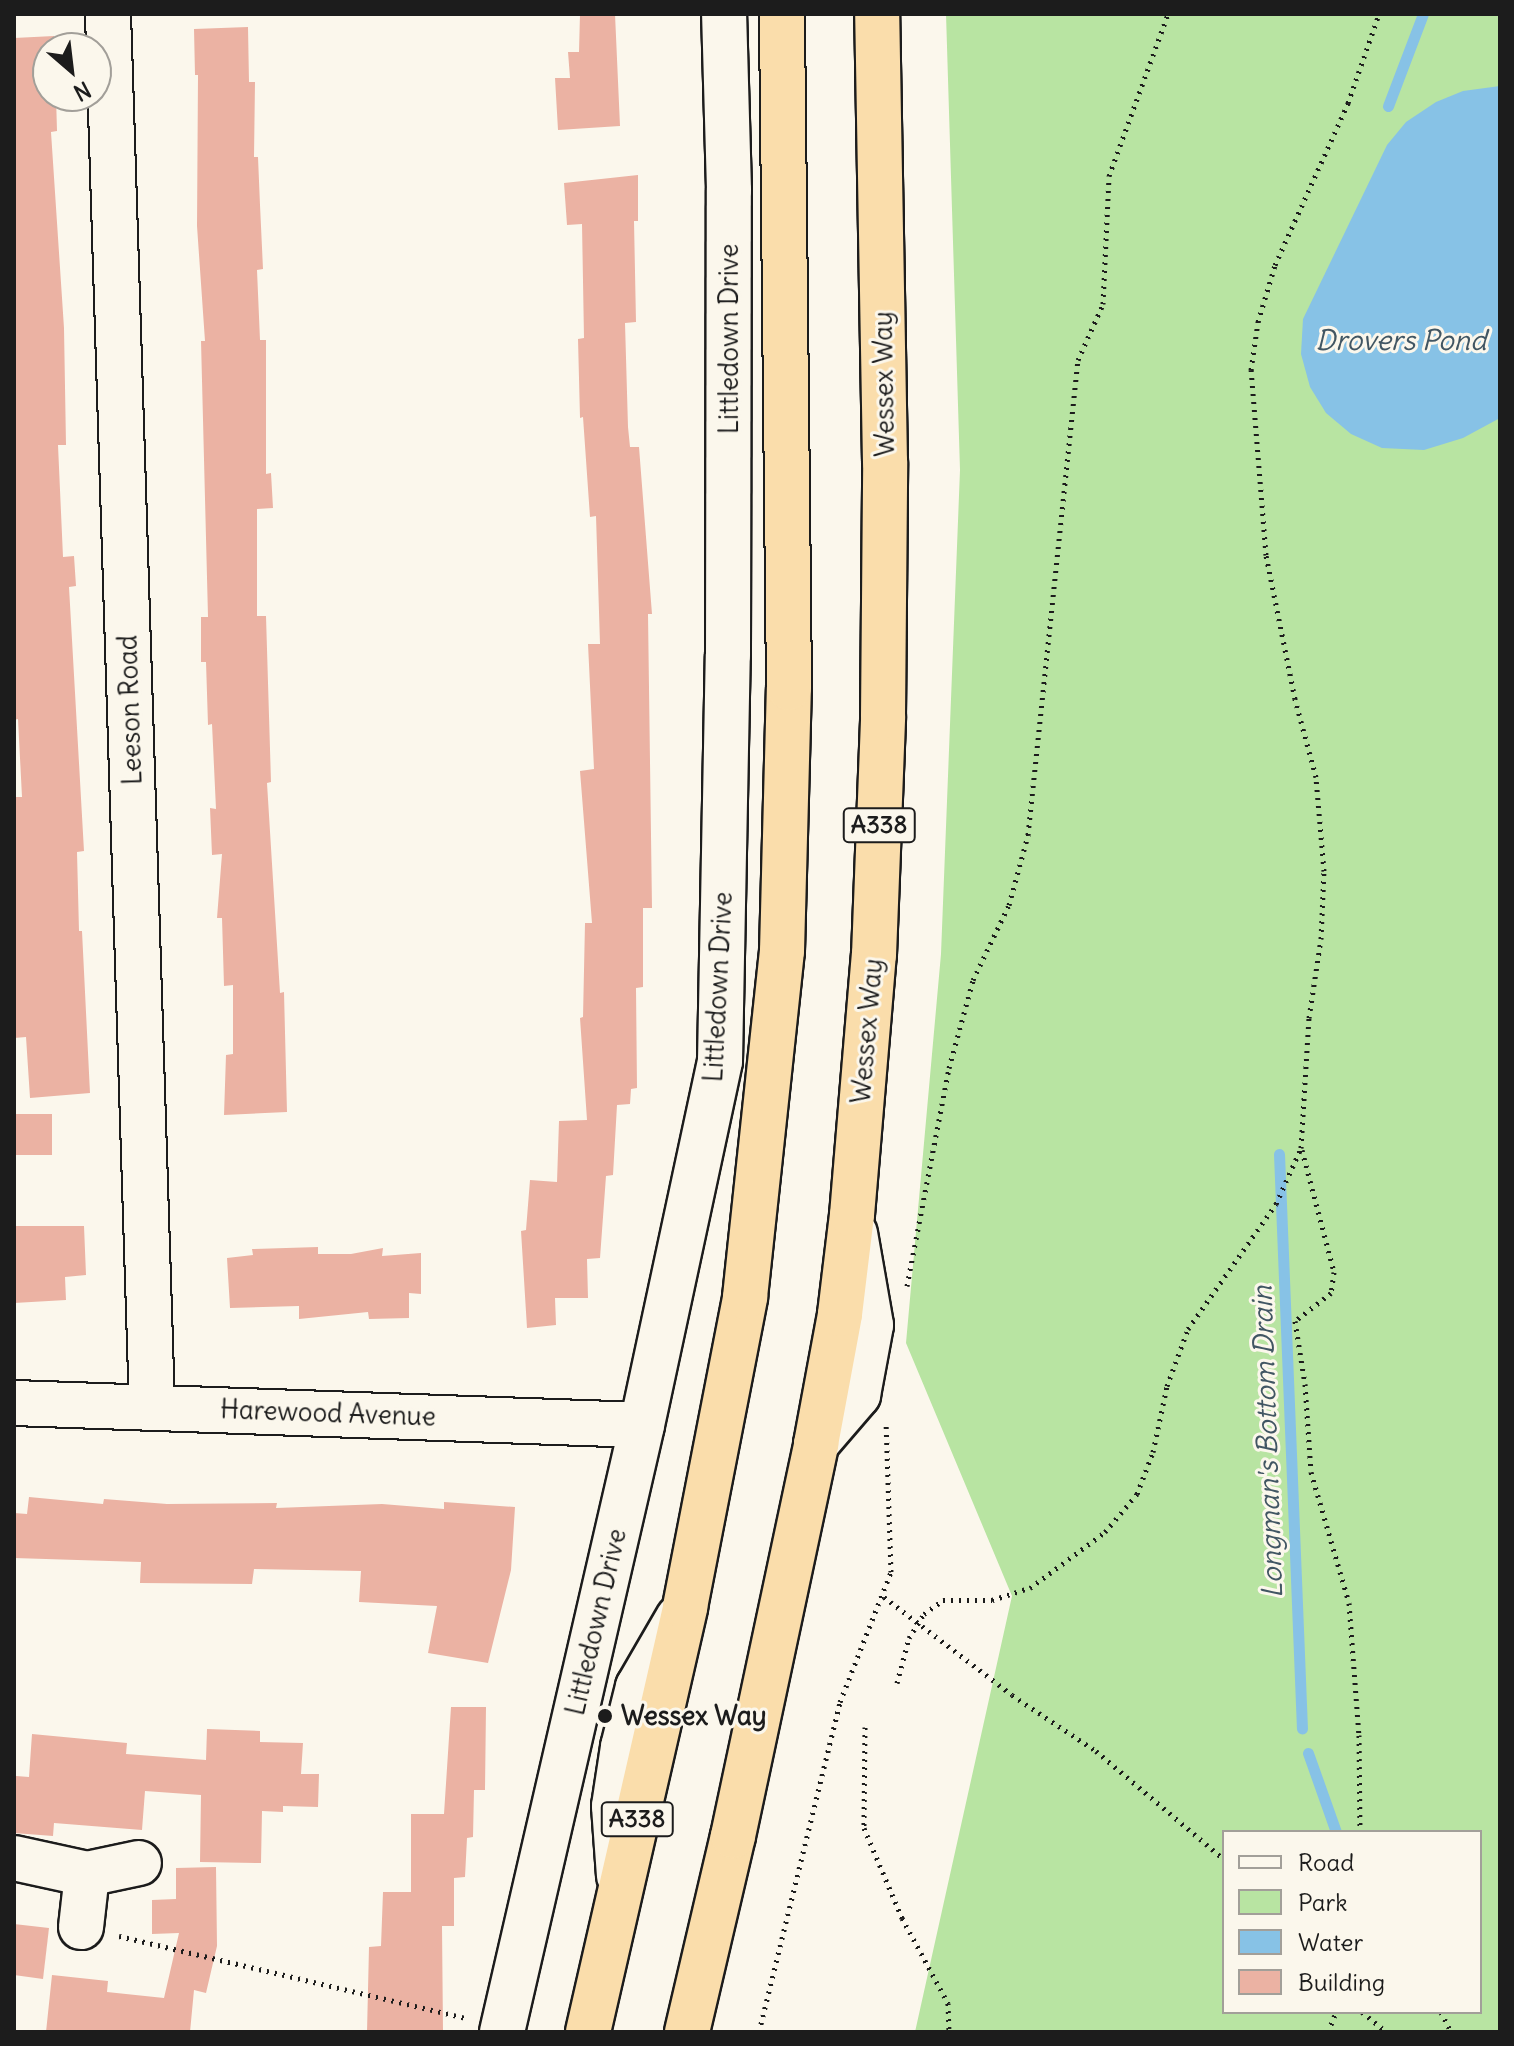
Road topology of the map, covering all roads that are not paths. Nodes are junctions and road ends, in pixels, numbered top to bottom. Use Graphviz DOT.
graph roads {
  1 [pos="108,14"];
  2 [pos="724,14"];
  3 [pos="782,14"];
  4 [pos="877,14"];
  5 [pos="14,1403"];
  6 [pos="152,1406"];
  7 [pos="642,1425"];
  8 [pos="14,1858"];
  9 [pos="139,1863"];
  10 [pos="87,1874"];
  11 [pos="81,1927"];
  12 [pos="503,2029"];
  13 [pos="588,2032"];
  14 [pos="687,2032"];
  1 -- 6 [label="street, Leeson Road"];
  2 -- 7 [label="street, Littledown Drive"];
  3 -- 13 [label="highway, A338"];
  4 -- 14 [label="highway, Wessex Way / A338"];
  5 -- 6 [label="street, Harewood Avenue"];
  6 -- 7 [label="street, Harewood Avenue"];
  7 -- 12 [label="street, Littledown Drive"];
  8 -- 10 [label="street"];
  9 -- 10 [label="street"];
  10 -- 11 [label="street"];
}
